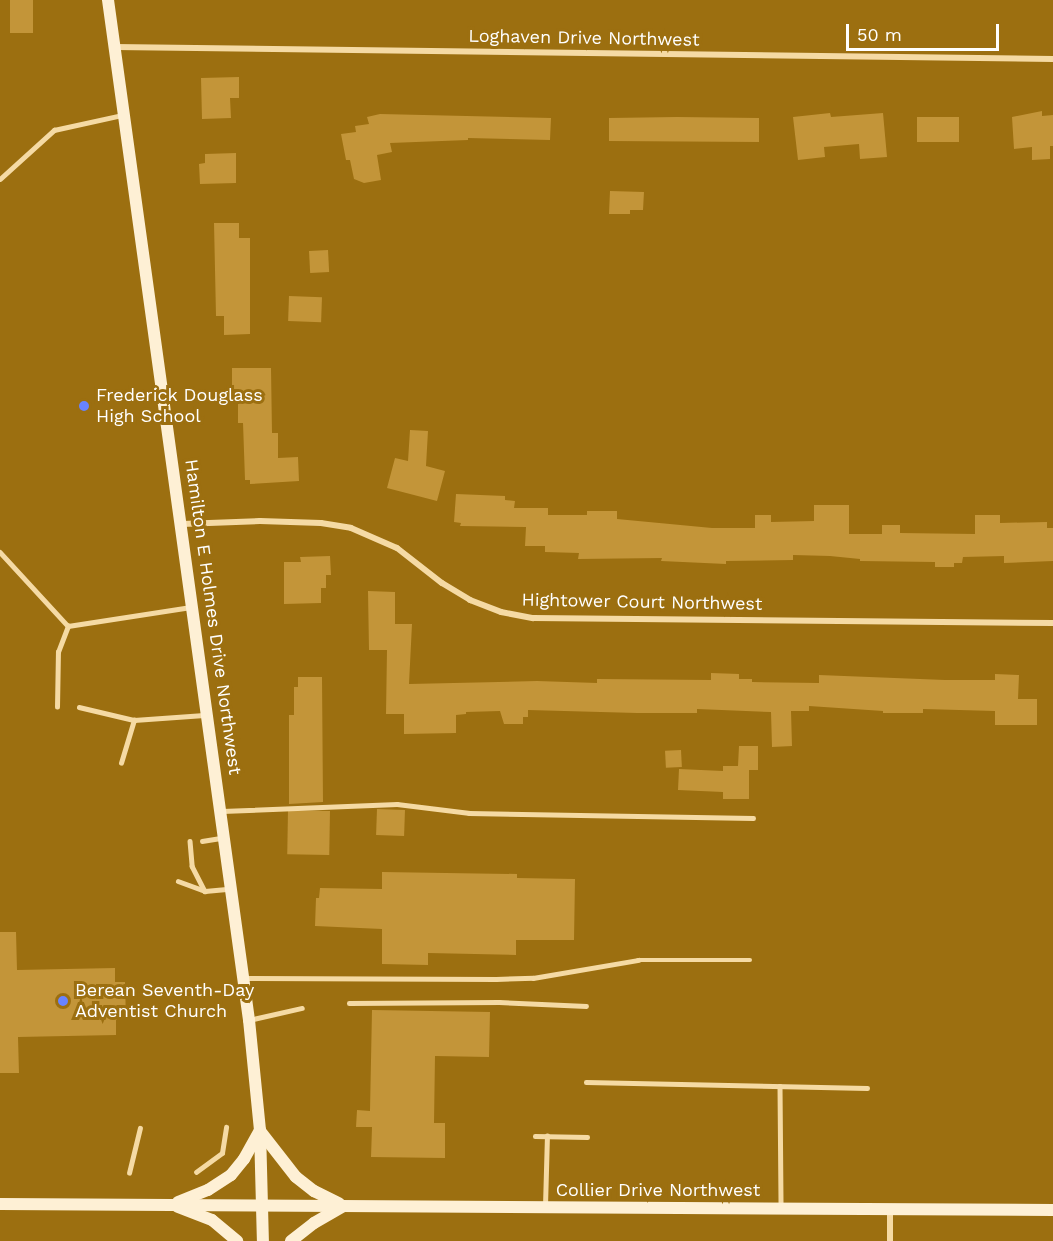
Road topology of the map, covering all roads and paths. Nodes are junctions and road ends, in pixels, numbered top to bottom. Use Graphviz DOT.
graph roads {
  1 [pos="108,0"];
  2 [pos="115,47"];
  3 [pos="1053,59"];
  4 [pos="125,114"];
  5 [pos="0,179"];
  6 [pos="182,524"];
  7 [pos="0,552"];
  8 [pos="193,607"];
  9 [pos="1053,623"];
  10 [pos="68,626"];
  11 [pos="57,707"];
  12 [pos="80,707"];
  13 [pos="208,715"];
  14 [pos="134,720"];
  15 [pos="121,763"];
  16 [pos="221,811"];
  17 [pos="753,818"];
  18 [pos="224,837"];
  19 [pos="190,841"];
  20 [pos="202,841"];
  21 [pos="178,880"];
  22 [pos="231,889"];
  23 [pos="205,891"];
  24 [pos="750,960"];
  25 [pos="243,978"];
  26 [pos="349,1003"];
  27 [pos="586,1006"];
  28 [pos="302,1008"];
  29 [pos="249,1020"];
  30 [pos="586,1082"];
  31 [pos="780,1086"];
  32 [pos="867,1088"];
  33 [pos="226,1127"];
  34 [pos="140,1128"];
  35 [pos="260,1130"];
  36 [pos="535,1136"];
  37 [pos="547,1136"];
  38 [pos="587,1137"];
  39 [pos="196,1172"];
  40 [pos="129,1173"];
  41 [pos="0,1204"];
  42 [pos="171,1204"];
  43 [pos="263,1204"];
  44 [pos="345,1205"];
  45 [pos="545,1207"];
  46 [pos="781,1209"];
  47 [pos="890,1210"];
  48 [pos="1053,1210"];
  49 [pos="237,1241"];
  50 [pos="263,1241"];
  51 [pos="291,1241"];
  52 [pos="890,1241"];
  1 -- 2 [label="main road, Hamilton E Holmes Drive Northwest"];
  2 -- 3 [label="street, Loghaven Drive Northwest"];
  2 -- 4 [label="main road, Hamilton E Holmes Drive Northwest"];
  4 -- 5 [label="lane"];
  4 -- 6 [label="main road, Hamilton E Holmes Drive Northwest"];
  6 -- 8 [label="main road, Hamilton E Holmes Drive Northwest"];
  6 -- 9 [label="street, Hightower Court Northwest"];
  7 -- 10 [label="lane"];
  8 -- 10 [label="lane"];
  8 -- 13 [label="main road, Hamilton E Holmes Drive Northwest"];
  10 -- 11 [label="lane"];
  12 -- 14 [label="lane"];
  13 -- 14 [label="lane"];
  13 -- 16 [label="main road, Hamilton E Holmes Drive Northwest"];
  14 -- 15 [label="lane"];
  16 -- 17 [label="lane"];
  16 -- 18 [label="main road, Hamilton E Holmes Drive Northwest"];
  18 -- 20 [label="lane"];
  18 -- 22 [label="main road, Hamilton E Holmes Drive Northwest"];
  19 -- 23 [label="lane"];
  21 -- 23 [label="lane"];
  22 -- 23 [label="lane"];
  22 -- 25 [label="main road, Hamilton E Holmes Drive Northwest"];
  24 -- 25 [label="lane"];
  25 -- 29 [label="main road, Hamilton E Holmes Drive Northwest"];
  26 -- 27 [label="lane"];
  28 -- 29 [label="lane"];
  29 -- 35 [label="main road, Hamilton E Holmes Drive Northwest"];
  30 -- 31 [label="lane"];
  31 -- 32 [label="lane"];
  31 -- 46 [label="lane"];
  33 -- 39 [label="lane"];
  34 -- 40 [label="lane"];
  35 -- 42 [label="main road"];
  35 -- 43 [label="main road, Hamilton E Holmes Drive Northwest"];
  35 -- 44 [label="main road"];
  36 -- 37 [label="lane"];
  37 -- 38 [label="lane"];
  37 -- 45 [label="lane"];
  41 -- 42 [label="main road, Collier Drive Northwest"];
  42 -- 43 [label="main road, Collier Drive Northwest"];
  42 -- 49 [label="main road"];
  43 -- 44 [label="main road, Collier Drive Northwest"];
  43 -- 50 [label="main road, Hamilton E Holmes Drive Northwest"];
  44 -- 45 [label="main road, Collier Drive Northwest"];
  44 -- 51 [label="main road"];
  45 -- 46 [label="main road, Collier Drive Northwest"];
  46 -- 47 [label="main road, Collier Drive Northwest"];
  47 -- 48 [label="main road, Collier Drive Northwest"];
  47 -- 52 [label="street"];
}
